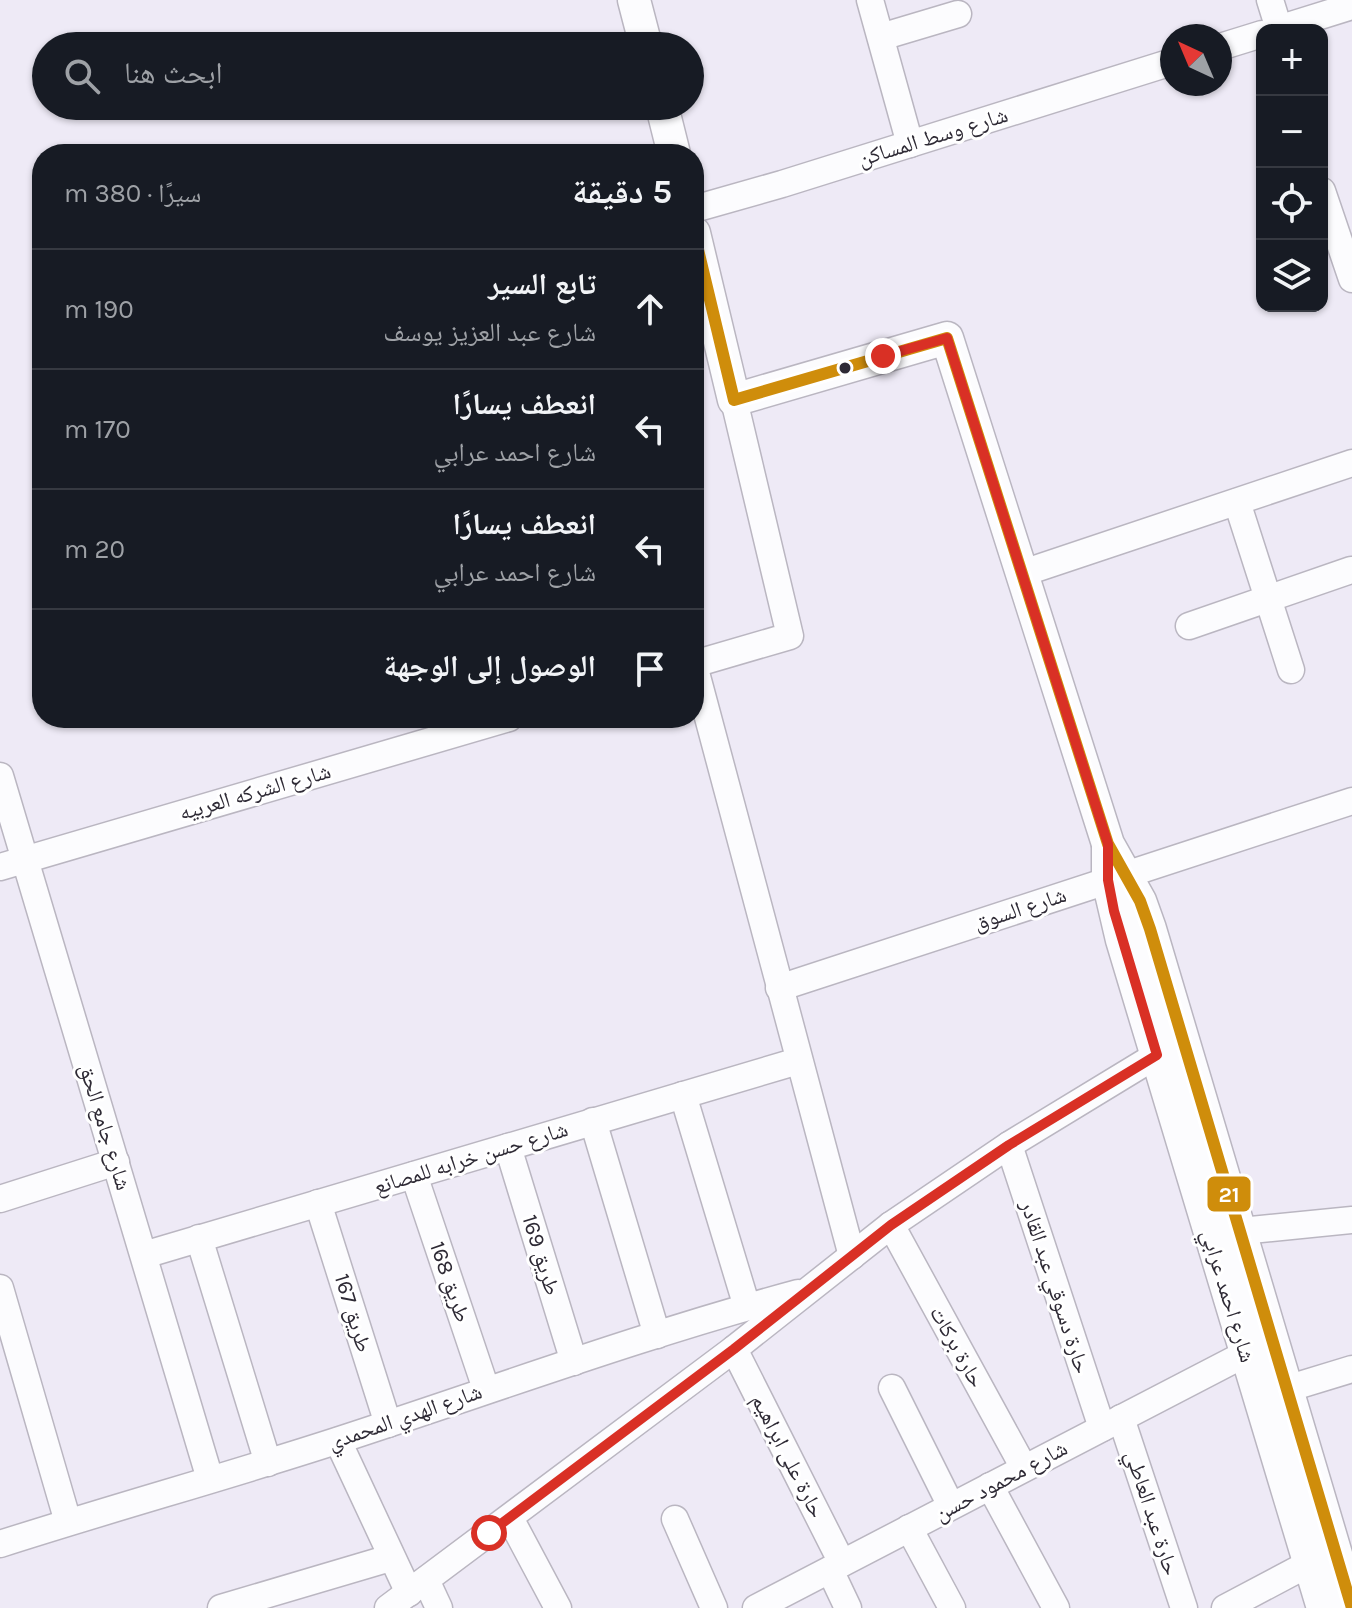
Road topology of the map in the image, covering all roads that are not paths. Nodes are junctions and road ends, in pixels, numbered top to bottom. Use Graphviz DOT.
graph roads {
  1 [pos="634,0"];
  2 [pos="870,0"];
  3 [pos="1270,0"];
  4 [pos="1352,6"];
  5 [pos="958,14"];
  6 [pos="1272,24"];
  7 [pos="1294,24"];
  8 [pos="642,32"];
  9 [pos="1256,36"];
  10 [pos="881,37"];
  11 [pos="1232,43"];
  12 [pos="1160,66"];
  13 [pos="666,120"];
  14 [pos="672,144"];
  15 [pos="910,144"];
  16 [pos="704,206"];
  17 [pos="1328,209"];
  18 [pos="704,275"];
  19 [pos="1352,279"];
  20 [pos="734,400"];
  21 [pos="1352,463"];
  22 [pos="1237,502"];
  23 [pos="1351,570"];
  24 [pos="1023,573"];
  25 [pos="1268,599"];
  26 [pos="1189,626"];
  27 [pos="704,661"];
  28 [pos="1291,670"];
  29 [pos="704,702"];
  30 [pos="475,728"];
  31 [pos="0,776"];
  32 [pos="1352,801"];
  33 [pos="12,863"];
  34 [pos="1117,877"];
  35 [pos="779,988"];
  36 [pos="1157,1055"];
  37 [pos="798,1061"];
  38 [pos="683,1095"];
  39 [pos="593,1121"];
  40 [pos="1009,1145"];
  41 [pos="508,1147"];
  42 [pos="116,1162"];
  43 [pos="414,1175"];
  44 [pos="0,1199"];
  45 [pos="318,1203"];
  46 [pos="1352,1220"];
  47 [pos="891,1225"];
  48 [pos="1241,1231"];
  49 [pos="199,1238"];
  50 [pos="144,1255"];
  51 [pos="852,1256"];
  52 [pos="0,1288"];
  53 [pos="810,1290"];
  54 [pos="747,1307"];
  55 [pos="657,1335"];
  56 [pos="734,1349"];
  57 [pos="1245,1354"];
  58 [pos="574,1362"];
  59 [pos="1352,1369"];
  60 [pos="892,1388"];
  61 [pos="486,1389"];
  62 [pos="1274,1393"];
  63 [pos="1111,1423"];
  64 [pos="388,1424"];
  65 [pos="338,1441"];
  66 [pos="268,1463"];
  67 [pos="1024,1468"];
  68 [pos="210,1479"];
  69 [pos="990,1486"];
  70 [pos="951,1506"];
  71 [pos="510,1518"];
  72 [pos="675,1519"];
  73 [pos="68,1522"];
  74 [pos="909,1528"];
  75 [pos="0,1544"];
  76 [pos="1325,1546"];
  77 [pos="390,1558"];
  78 [pos="836,1566"];
  79 [pos="408,1594"];
  80 [pos="221,1608"];
  81 [pos="439,1608"];
  82 [pos="558,1608"];
  83 [pos="714,1608"];
  84 [pos="756,1608"];
  85 [pos="848,1608"];
  86 [pos="952,1608"];
  87 [pos="1056,1608"];
  88 [pos="1184,1608"];
  89 [pos="1225,1608"];
  90 [pos="1323,1608"];
  91 [pos="1352,1608"];
  1 -- 8 [label="street"];
  2 -- 10 [label="street"];
  3 -- 6 [label="street"];
  4 -- 7 [label="street"];
  5 -- 10 [label="street"];
  9 -- 11 [label="street"];
  10 -- 15 [label="street"];
  12 -- 15 [label="street, شارع وسط المساكن"];
  13 -- 14 [label="street"];
  15 -- 16 [label="street, شارع وسط المساكن"];
  17 -- 19 [label="street"];
  18 -- 20 [label="street"];
  20 -- 24 [label="street, شارع احمد عرابي"];
  20 -- 27 [label="street"];
  21 -- 22 [label="street"];
  22 -- 24 [label="street"];
  22 -- 25 [label="street"];
  23 -- 25 [label="street"];
  24 -- 34 [label="street, شارع احمد عرابي"];
  25 -- 26 [label="street"];
  25 -- 28 [label="street"];
  29 -- 35 [label="street"];
  30 -- 33 [label="street, شارع الشركه العربيه"];
  31 -- 33 [label="street, شارع جامع الحق"];
  32 -- 34 [label="street, شارع السوق"];
  33 -- 42 [label="street, شارع جامع الحق"];
  34 -- 35 [label="street, شارع السوق"];
  34 -- 36 [label="street, شارع احمد عرابي"];
  34 -- 48 [label="street, شارع احمد عرابي"];
  35 -- 37 [label="street"];
  36 -- 40 [label="street"];
  36 -- 57 [label="street, شارع احمد عرابي"];
  37 -- 38 [label="street, شارع حسن خرابه للمصانع"];
  37 -- 51 [label="street"];
  38 -- 39 [label="street, شارع حسن خرابه للمصانع"];
  38 -- 54 [label="street"];
  39 -- 41 [label="street, شارع حسن خرابه للمصانع"];
  39 -- 55 [label="street"];
  40 -- 47 [label="street"];
  40 -- 63 [label="street, حارة دسوقي عبد القادر"];
  41 -- 43 [label="street, شارع حسن خرابه للمصانع"];
  41 -- 58 [label="street, طريق 169"];
  42 -- 44 [label="street"];
  42 -- 50 [label="street, شارع جامع الحق"];
  43 -- 45 [label="street, شارع حسن خرابه للمصانع"];
  43 -- 61 [label="street, طريق 168"];
  45 -- 49 [label="street, شارع حسن خرابه للمصانع"];
  45 -- 64 [label="street, طريق 167"];
  46 -- 48 [label="street"];
  47 -- 51 [label="street"];
  47 -- 67 [label="street, حارة بركات"];
  48 -- 62 [label="street, شارع احمد عرابي"];
  49 -- 50 [label="street, شارع حسن خرابه للمصانع"];
  49 -- 66 [label="street"];
  50 -- 68 [label="street, شارع جامع الحق"];
  51 -- 53 [label="street"];
  52 -- 73 [label="street"];
  53 -- 54 [label="street, شارع الهدي المحمدي"];
  53 -- 56 [label="street"];
  54 -- 55 [label="street, شارع الهدي المحمدي"];
  55 -- 58 [label="street, شارع الهدي المحمدي"];
  56 -- 71 [label="street"];
  56 -- 78 [label="street, حارة على ابراهيم"];
  57 -- 62 [label="street, شارع احمد عرابي"];
  57 -- 63 [label="street, شارع محمود حسن"];
  58 -- 61 [label="street, شارع الهدي المحمدي"];
  59 -- 62 [label="street"];
  60 -- 70 [label="street"];
  61 -- 64 [label="street, شارع الهدي المحمدي"];
  62 -- 76 [label="street, شارع احمد عرابي"];
  63 -- 67 [label="street, شارع محمود حسن"];
  63 -- 88 [label="street, حارة عبد العاطي"];
  64 -- 65 [label="street, شارع الهدي المحمدي"];
  65 -- 66 [label="street, شارع الهدي المحمدي"];
  65 -- 77 [label="street"];
  66 -- 68 [label="street, شارع الهدي المحمدي"];
  67 -- 69 [label="street, شارع محمود حسن"];
  68 -- 73 [label="street, شارع الهدي المحمدي"];
  69 -- 70 [label="street, شارع محمود حسن"];
  69 -- 87 [label="street"];
  70 -- 74 [label="street, شارع محمود حسن"];
  71 -- 79 [label="street"];
  71 -- 82 [label="street"];
  72 -- 83 [label="street"];
  73 -- 75 [label="street, شارع الهدي المحمدي"];
  74 -- 78 [label="street, شارع محمود حسن"];
  74 -- 86 [label="street"];
  76 -- 89 [label="street"];
  76 -- 90 [label="street, شارع احمد عرابي"];
  76 -- 91 [label="street, شارع احمد عرابي"];
  77 -- 79 [label="street"];
  77 -- 80 [label="street"];
  78 -- 84 [label="street, شارع محمود حسن"];
  78 -- 85 [label="street, حارة على ابراهيم"];
  79 -- 81 [label="street"];
}
